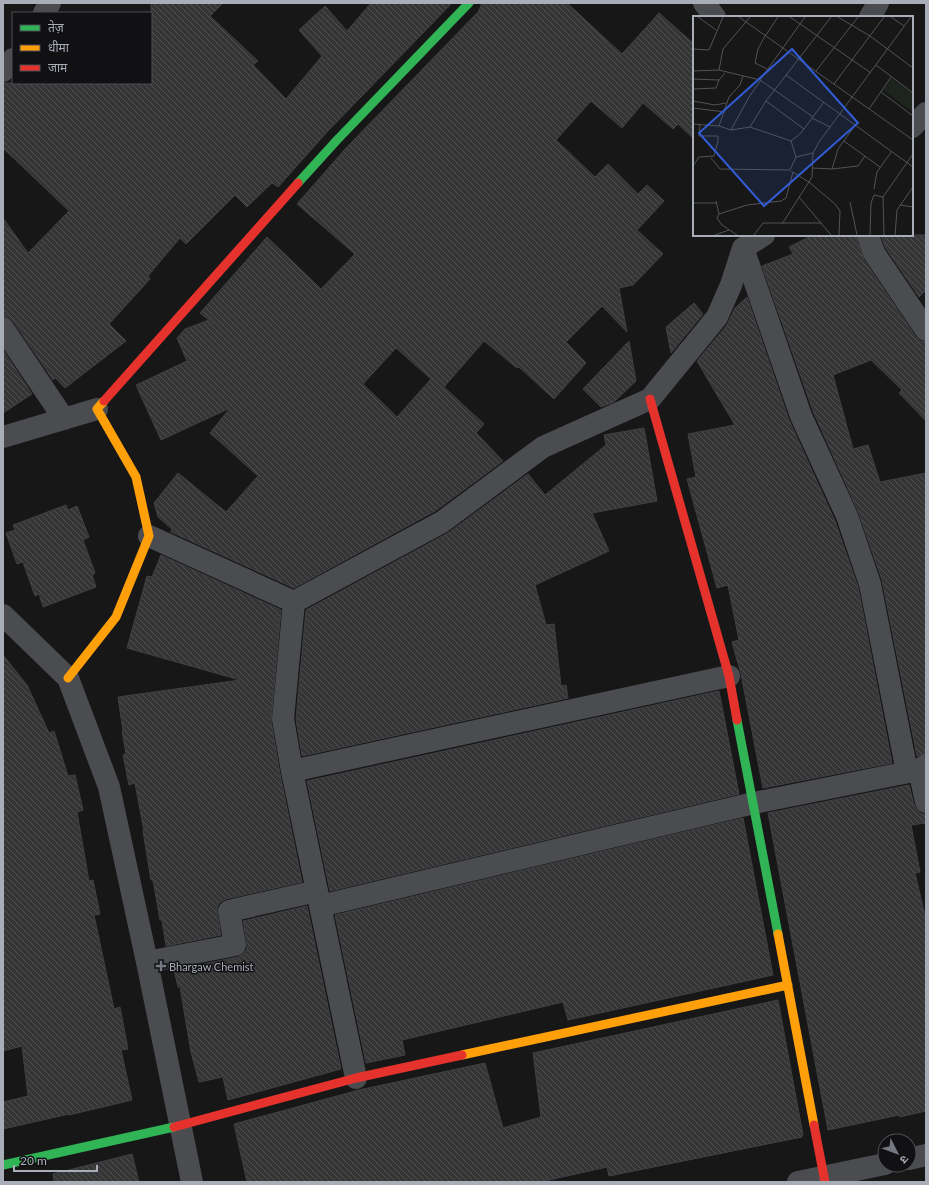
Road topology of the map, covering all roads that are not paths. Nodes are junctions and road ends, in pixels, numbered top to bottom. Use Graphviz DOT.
graph roads {
  1 [pos="50,3"];
  2 [pos="469,3"];
  3 [pos="704,3"];
  4 [pos="878,3"];
  5 [pos="45,12"];
  6 [pos="714,16"];
  7 [pos="871,16"];
  8 [pos="12,60"];
  9 [pos="3,71"];
  10 [pos="926,113"];
  11 [pos="913,126"];
  12 [pos="762,236"];
  13 [pos="868,236"];
  14 [pos="743,248"];
  15 [pos="923,319"];
  16 [pos="3,328"];
  17 [pos="650,399"];
  18 [pos="97,409"];
  19 [pos="64,419"];
  20 [pos="3,437"];
  21 [pos="149,536"];
  22 [pos="294,602"];
  23 [pos="3,615"];
  24 [pos="729,676"];
  25 [pos="68,678"];
  26 [pos="917,769"];
  27 [pos="292,771"];
  28 [pos="926,802"];
  29 [pos="754,803"];
  30 [pos="318,898"];
  31 [pos="147,962"];
  32 [pos="788,985"];
  33 [pos="356,1078"];
  34 [pos="179,1126"];
  35 [pos="3,1165"];
  36 [pos="877,1166"];
  37 [pos="825,1179"];
  38 [pos="192,1182"];
  39 [pos="798,1182"];
  1 -- 5 [label="street"];
  2 -- 18 [label="street"];
  3 -- 6 [label="street"];
  4 -- 7 [label="street"];
  8 -- 9 [label="street"];
  10 -- 11 [label="street"];
  12 -- 14 [label="street"];
  13 -- 15 [label="street"];
  14 -- 17 [label="street"];
  14 -- 26 [label="street"];
  16 -- 19 [label="street"];
  17 -- 22 [label="street"];
  17 -- 24 [label="street"];
  18 -- 19 [label="street"];
  18 -- 21 [label="street"];
  19 -- 20 [label="street"];
  21 -- 22 [label="street"];
  21 -- 25 [label="street"];
  22 -- 27 [label="street"];
  23 -- 25 [label="street"];
  24 -- 27 [label="street"];
  24 -- 29 [label="street"];
  25 -- 31 [label="street"];
  26 -- 28 [label="street"];
  26 -- 29 [label="street"];
  27 -- 30 [label="street"];
  29 -- 30 [label="street"];
  29 -- 32 [label="street"];
  30 -- 31 [label="street"];
  30 -- 33 [label="street"];
  31 -- 34 [label="street"];
  32 -- 33 [label="street"];
  32 -- 37 [label="street"];
  33 -- 34 [label="street"];
  34 -- 35 [label="street"];
  34 -- 38 [label="street"];
  36 -- 37 [label="street"];
  37 -- 39 [label="street"];
}
